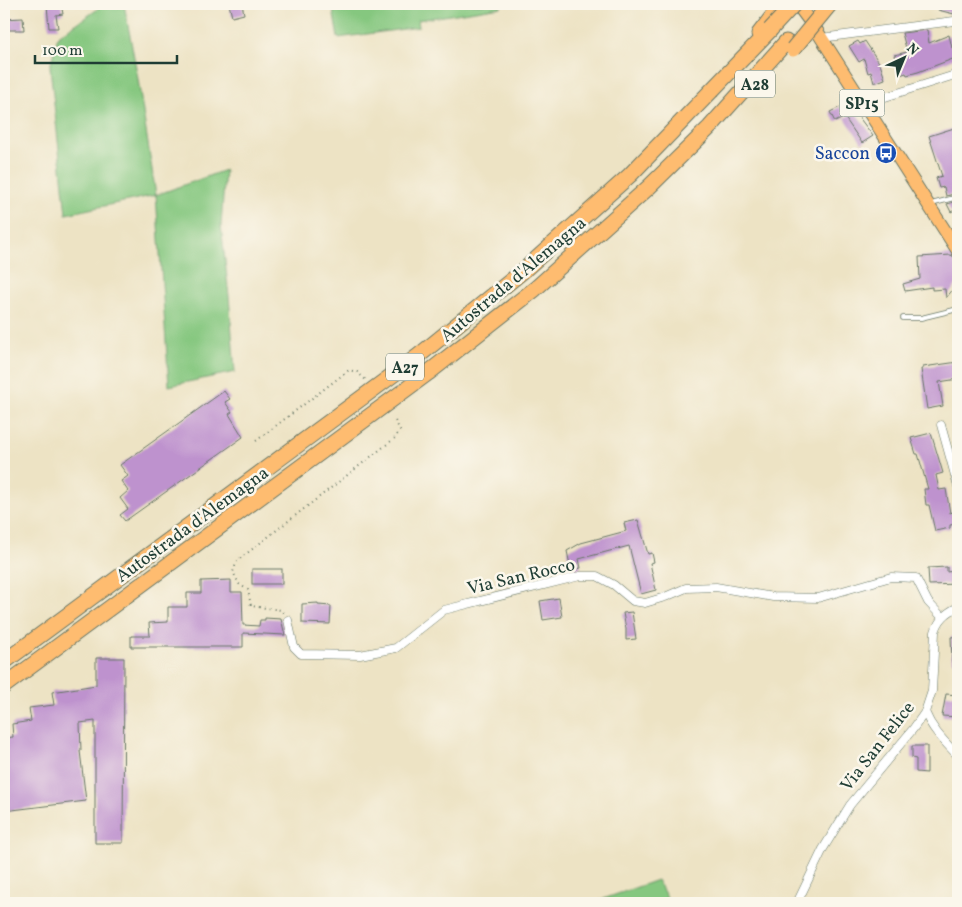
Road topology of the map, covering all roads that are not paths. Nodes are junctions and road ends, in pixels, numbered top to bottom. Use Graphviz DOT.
graph roads {
  1 [pos="782,4"];
  2 [pos="796,4"];
  3 [pos="816,4"];
  4 [pos="830,4"];
  5 [pos="954,21"];
  6 [pos="769,26"];
  7 [pos="821,38"];
  8 [pos="789,46"];
  9 [pos="958,74"];
  10 [pos="863,104"];
  11 [pos="718,119"];
  12 [pos="958,197"];
  13 [pos="929,205"];
  14 [pos="958,251"];
  15 [pos="958,309"];
  16 [pos="903,318"];
  17 [pos="941,425"];
  18 [pos="958,486"];
  19 [pos="958,607"];
  20 [pos="942,617"];
  21 [pos="288,620"];
  22 [pos="4,662"];
  23 [pos="4,686"];
  24 [pos="925,712"];
  25 [pos="958,756"];
  26 [pos="797,903"];
  1 -- 6 [label="highway, A27"];
  2 -- 6 [label="highway, Autostrada d'Alemagna / A27, bridge"];
  2 -- 7 [label="main road, SP15"];
  3 -- 8 [label="highway"];
  4 -- 8 [label="highway, A28, bridge"];
  5 -- 7 [label="street"];
  6 -- 22 [label="highway, Autostrada d'Alemagna / A27"];
  7 -- 10 [label="main road, SP15"];
  8 -- 11 [label="highway, A28"];
  9 -- 10 [label="street"];
  10 -- 13 [label="main road, SP15"];
  11 -- 23 [label="highway, Autostrada d'Alemagna / A27"];
  12 -- 13 [label="lane"];
  13 -- 14 [label="main road, SP15"];
  15 -- 16 [label="lane"];
  17 -- 18 [label="street"];
  19 -- 20 [label="street"];
  20 -- 21 [label="street, Via San Rocco"];
  20 -- 24 [label="street, Via San Felice"];
  24 -- 25 [label="street"];
  24 -- 26 [label="street, Via San Felice"];
}
